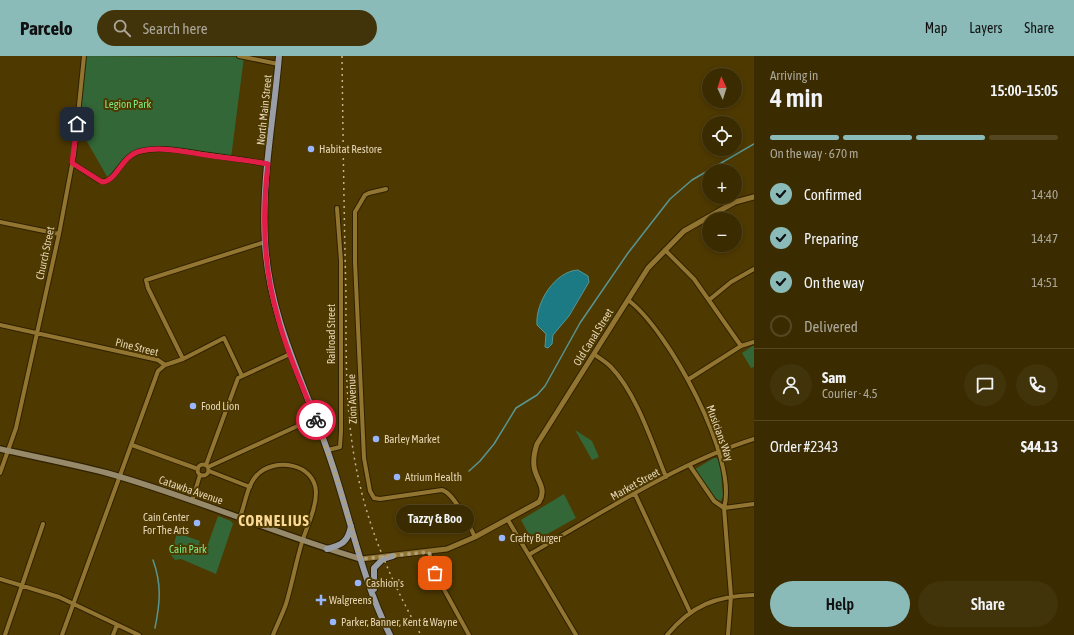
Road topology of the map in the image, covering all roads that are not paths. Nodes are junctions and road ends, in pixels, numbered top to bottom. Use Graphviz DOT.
graph roads {
  1 [pos="84,56"];
  2 [pos="239,56"];
  3 [pos="279,56"];
  4 [pos="278,64"];
  5 [pos="72,163"];
  6 [pos="268,164"];
  7 [pos="386,189"];
  8 [pos="754,197"];
  9 [pos="338,208"];
  10 [pos="0,222"];
  11 [pos="58,234"];
  12 [pos="264,242"];
  13 [pos="665,250"];
  14 [pos="754,269"];
  15 [pos="628,300"];
  16 [pos="709,300"];
  17 [pos="0,325"];
  18 [pos="37,333"];
  19 [pos="754,342"];
  20 [pos="741,346"];
  21 [pos="290,354"];
  22 [pos="594,354"];
  23 [pos="183,359"];
  24 [pos="165,365"];
  25 [pos="242,376"];
  26 [pos="688,379"];
  27 [pos="315,418"];
  28 [pos="754,439"];
  29 [pos="132,444"];
  30 [pos="0,449"];
  31 [pos="328,450"];
  32 [pos="8,451"];
  33 [pos="719,452"];
  34 [pos="690,466"];
  35 [pos="208,468"];
  36 [pos="198,469"];
  37 [pos="0,473"];
  38 [pos="200,475"];
  39 [pos="120,477"];
  40 [pos="666,477"];
  41 [pos="250,487"];
  42 [pos="636,494"];
  43 [pos="192,501"];
  44 [pos="754,504"];
  45 [pos="724,508"];
  46 [pos="240,517"];
  47 [pos="508,520"];
  48 [pos="43,524"];
  49 [pos="352,525"];
  50 [pos="476,537"];
  51 [pos="303,540"];
  52 [pos="327,549"];
  53 [pos="429,552"];
  54 [pos="530,554"];
  55 [pos="393,556"];
  56 [pos="361,559"];
  57 [pos="0,579"];
  58 [pos="22,585"];
  59 [pos="754,595"];
  60 [pos="731,596"];
  61 [pos="375,598"];
  62 [pos="74,603"];
  63 [pos="690,612"];
  64 [pos="117,625"];
  65 [pos="729,634"];
  66 [pos="5,635"];
  67 [pos="62,635"];
  68 [pos="113,635"];
  69 [pos="139,635"];
  70 [pos="273,635"];
  71 [pos="390,635"];
  72 [pos="468,635"];
  73 [pos="576,635"];
  74 [pos="667,635"];
  75 [pos="734,635"];
  1 -- 5 [label="street, Church Street"];
  2 -- 4 [label="street"];
  3 -- 4 [label="main road, North Main Street"];
  4 -- 6 [label="main road, North Main Street"];
  5 -- 6 [label="street"];
  5 -- 11 [label="street, Church Street"];
  6 -- 12 [label="main road, North Main Street"];
  7 -- 50 [label="street, Zion Avenue"];
  8 -- 13 [label="street, Old Canal Street"];
  9 -- 31 [label="street, Railroad Street"];
  10 -- 11 [label="street"];
  11 -- 18 [label="street, Church Street"];
  12 -- 21 [label="main road, North Main Street"];
  12 -- 23 [label="street"];
  13 -- 15 [label="street, Old Canal Street"];
  13 -- 16 [label="street"];
  14 -- 16 [label="street"];
  15 -- 22 [label="street, Old Canal Street"];
  15 -- 26 [label="street, Musicians Way"];
  16 -- 20 [label="street"];
  17 -- 18 [label="street, Pine Street"];
  18 -- 24 [label="street, Pine Street"];
  18 -- 32 [label="street, Church Street"];
  19 -- 20 [label="street"];
  20 -- 26 [label="street"];
  21 -- 25 [label="street"];
  21 -- 27 [label="main road, North Main Street"];
  22 -- 40 [label="street"];
  22 -- 47 [label="street, Old Canal Street"];
  23 -- 24 [label="street, Pine Street"];
  23 -- 25 [label="street, Pine Street"];
  24 -- 29 [label="street"];
  25 -- 35 [label="street"];
  26 -- 33 [label="street, Musicians Way"];
  27 -- 31 [label="main road, North Main Street"];
  27 -- 35 [label="street"];
  28 -- 33 [label="street, Market Street"];
  29 -- 36 [label="street"];
  29 -- 39 [label="street"];
  30 -- 32 [label="main road, Catawba Avenue"];
  31 -- 49 [label="main road, North Main Street"];
  32 -- 37 [label="street, Church Street"];
  32 -- 39 [label="main road, Catawba Avenue"];
  33 -- 34 [label="street, Market Street"];
  33 -- 45 [label="street, Musicians Way"];
  34 -- 40 [label="street, Market Street"];
  34 -- 45 [label="street"];
  35 -- 36 [label="street"];
  35 -- 38 [label="street"];
  35 -- 41 [label="street"];
  36 -- 38 [label="street"];
  38 -- 43 [label="street"];
  39 -- 43 [label="main road, Catawba Avenue"];
  39 -- 62 [label="street"];
  40 -- 42 [label="street, Market Street"];
  41 -- 46 [label="street"];
  41 -- 51 [label="street"];
  42 -- 54 [label="street, Market Street"];
  42 -- 63 [label="street"];
  43 -- 46 [label="main road, Catawba Avenue"];
  44 -- 45 [label="street"];
  45 -- 60 [label="street, Musicians Way"];
  46 -- 51 [label="main road, Catawba Avenue"];
  47 -- 50 [label="street, Catawba Avenue"];
  47 -- 54 [label="street"];
  48 -- 58 [label="street"];
  49 -- 52 [label="main road"];
  49 -- 56 [label="main road, North Main Street"];
  50 -- 53 [label="street, Catawba Avenue"];
  51 -- 52 [label="main road, Catawba Avenue"];
  51 -- 70 [label="street"];
  52 -- 56 [label="main road, Catawba Avenue"];
  53 -- 55 [label="street, Catawba Avenue"];
  53 -- 72 [label="street"];
  54 -- 73 [label="street"];
  55 -- 56 [label="street, Catawba Avenue"];
  55 -- 61 [label="main road"];
  56 -- 61 [label="main road, North Main Street"];
  57 -- 58 [label="street"];
  58 -- 62 [label="street"];
  58 -- 66 [label="street"];
  59 -- 60 [label="street"];
  60 -- 63 [label="street"];
  60 -- 65 [label="street, Musicians Way"];
  61 -- 71 [label="main road"];
  62 -- 64 [label="street"];
  62 -- 67 [label="street"];
  63 -- 74 [label="street"];
  64 -- 68 [label="street"];
  64 -- 69 [label="street"];
  65 -- 75 [label="street"];
}
